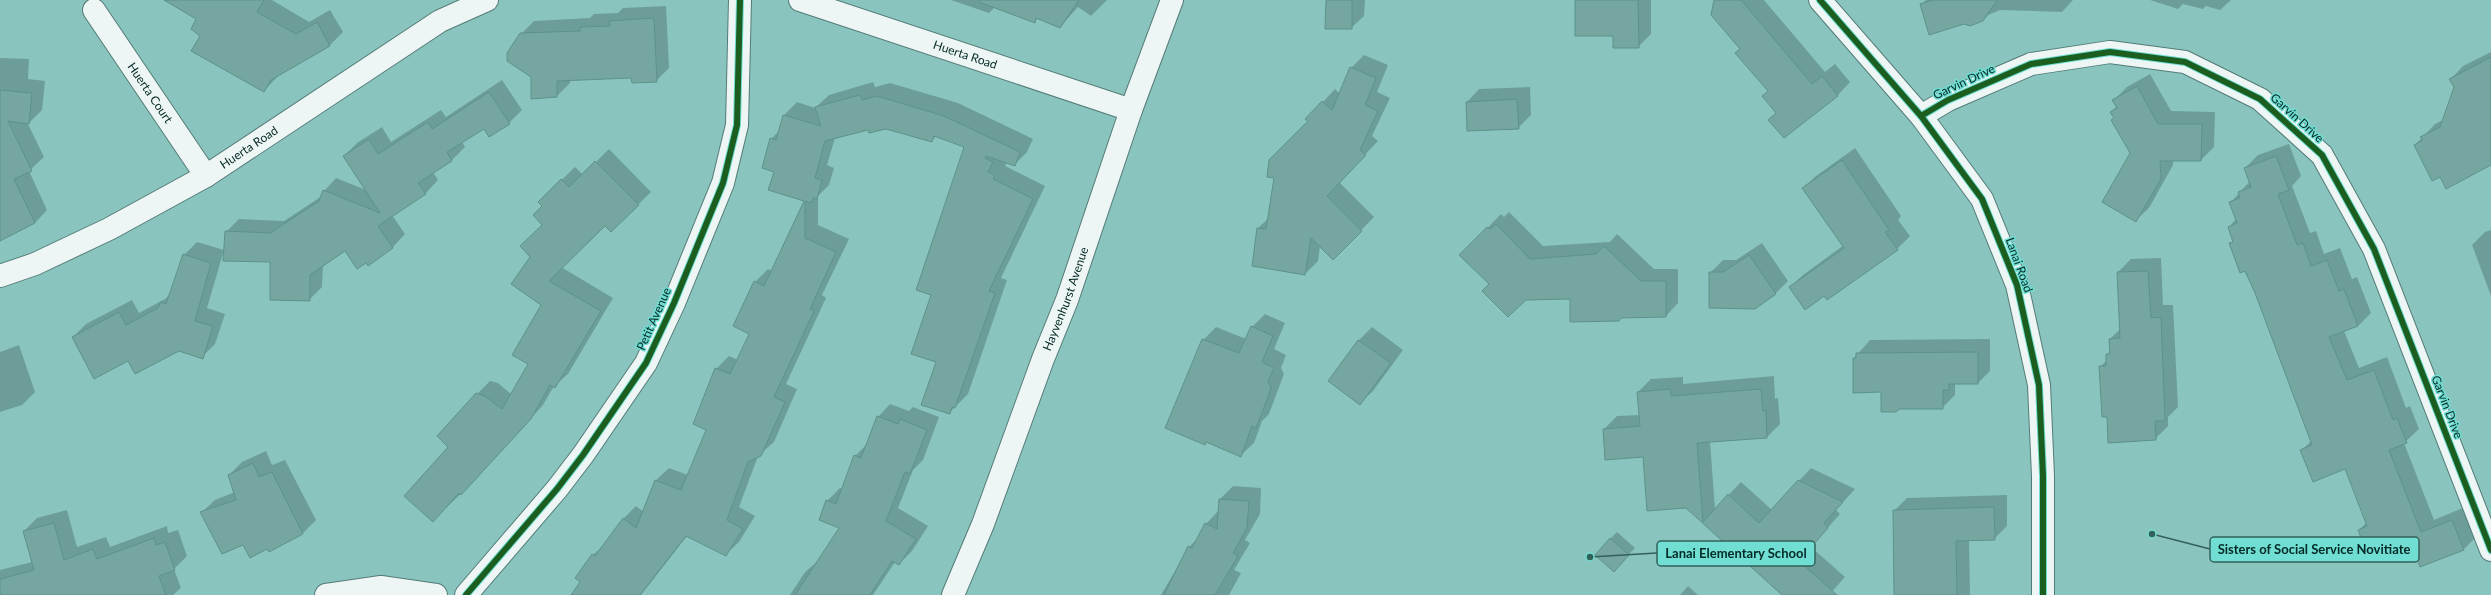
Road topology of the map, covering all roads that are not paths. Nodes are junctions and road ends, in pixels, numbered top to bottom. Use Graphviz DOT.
graph roads {
  1 [pos="487,0"];
  2 [pos="740,0"];
  3 [pos="800,0"];
  4 [pos="1172,0"];
  5 [pos="1820,0"];
  6 [pos="94,10"];
  7 [pos="1130,110"];
  8 [pos="1921,116"];
  9 [pos="206,176"];
  10 [pos="0,276"];
  11 [pos="2491,550"];
  12 [pos="326,595"];
  13 [pos="436,595"];
  14 [pos="466,595"];
  15 [pos="953,595"];
  16 [pos="2043,595"];
  1 -- 9 [label="street, Huerta Road"];
  2 -- 14 [label="street, Petit Avenue"];
  3 -- 7 [label="street, Huerta Road"];
  4 -- 7 [label="street, Hayvenhurst Avenue"];
  5 -- 8 [label="street, Lanai Road"];
  6 -- 9 [label="street, Huerta Court"];
  7 -- 15 [label="street, Hayvenhurst Avenue"];
  8 -- 11 [label="street, Garvin Drive"];
  8 -- 16 [label="street, Lanai Road"];
  9 -- 10 [label="street, Huerta Road"];
  12 -- 13 [label="street"];
}
